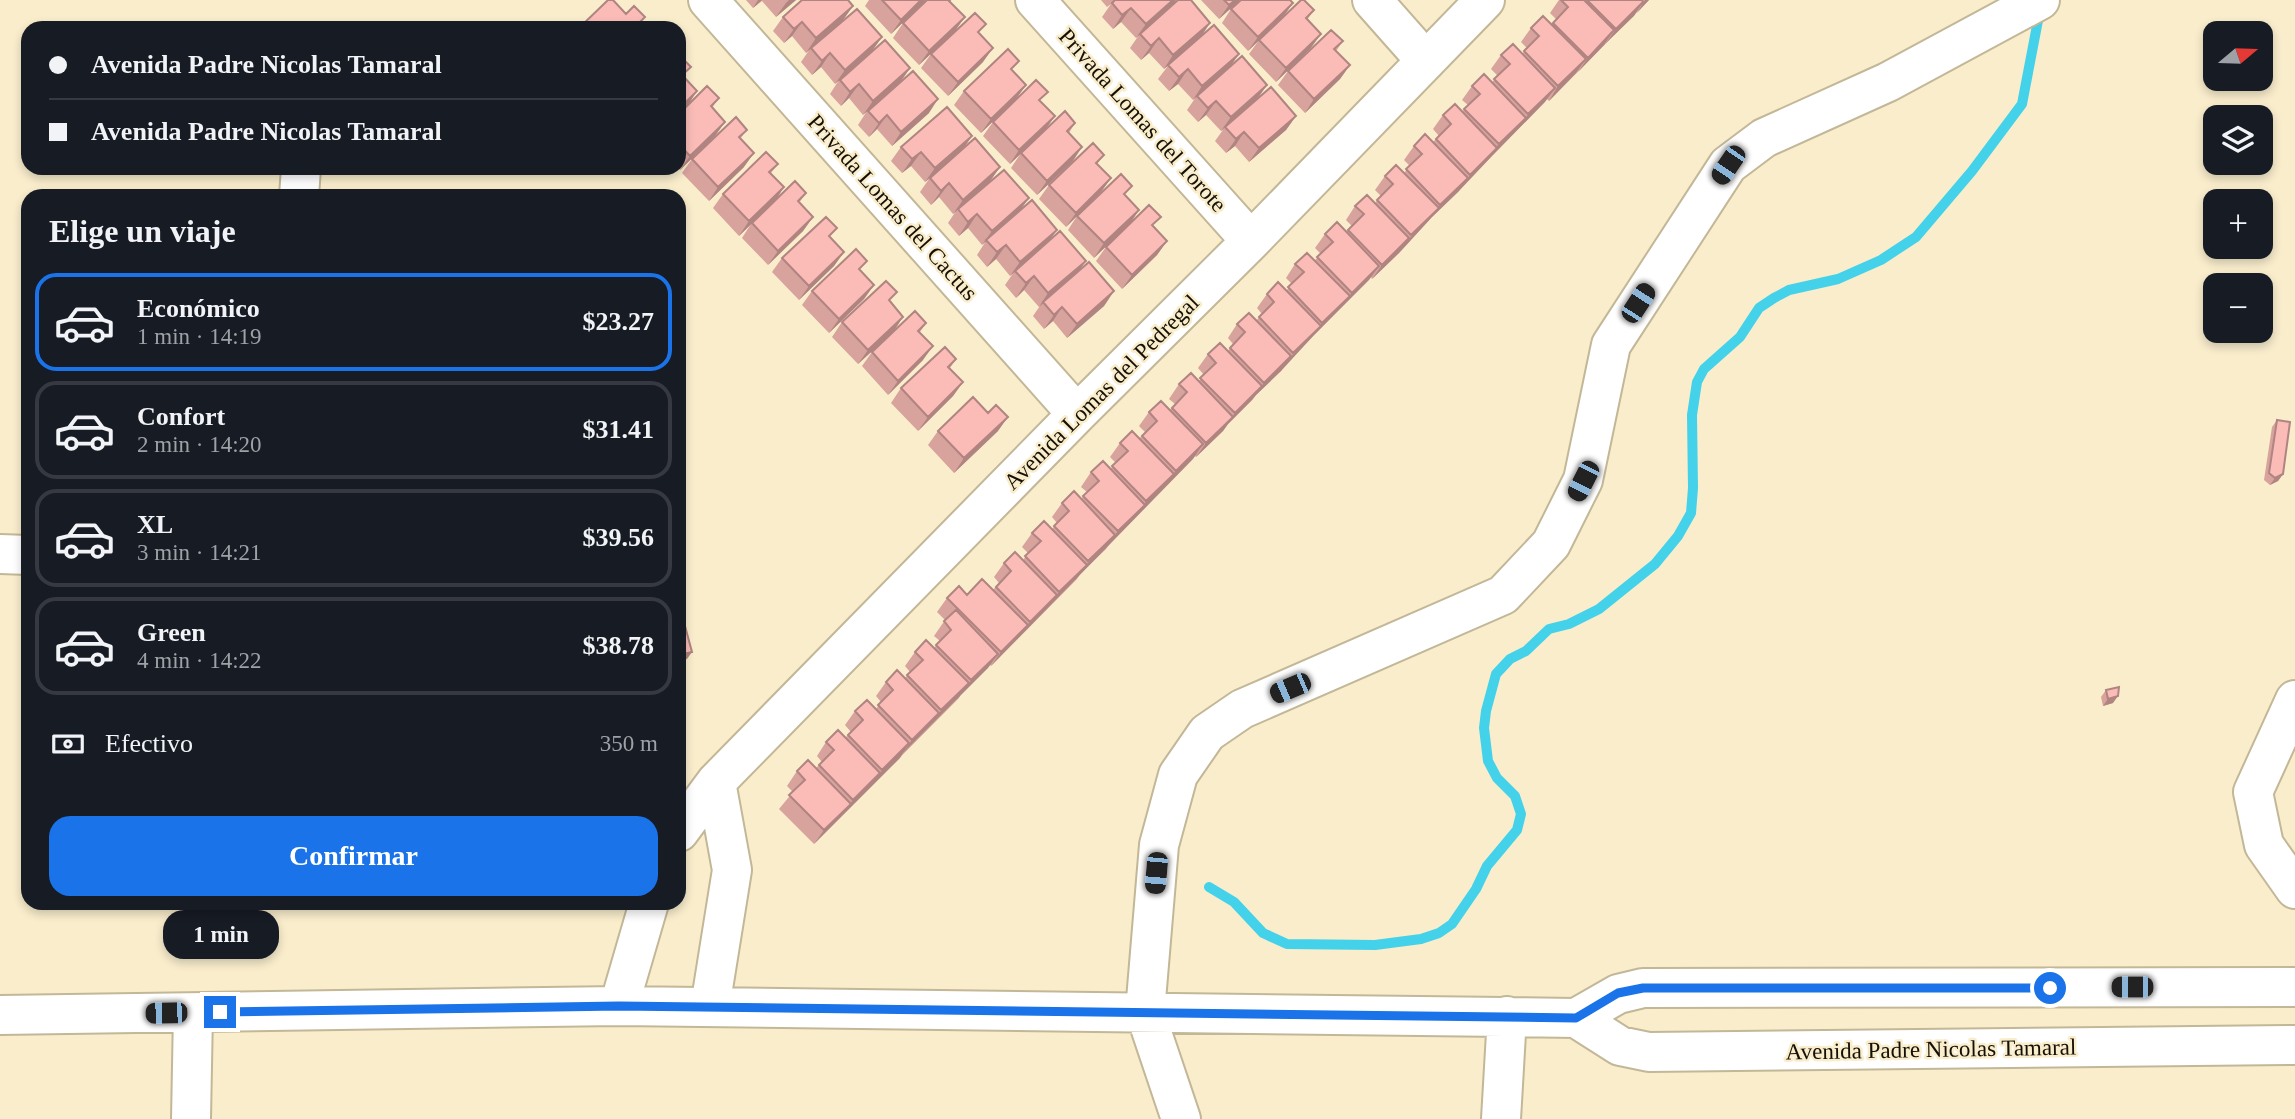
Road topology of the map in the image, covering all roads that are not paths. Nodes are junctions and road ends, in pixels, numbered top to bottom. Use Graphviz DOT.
graph roads {
  1 [pos="708,0"];
  2 [pos="1035,0"];
  3 [pos="1372,0"];
  4 [pos="1485,0"];
  5 [pos="2040,0"];
  6 [pos="1426,61"];
  7 [pos="1251,241"];
  8 [pos="1077,414"];
  9 [pos="0,555"];
  10 [pos="21,555"];
  11 [pos="2295,701"];
  12 [pos="716,782"];
  13 [pos="686,823"];
  14 [pos="2295,889"];
  15 [pos="647,910"];
  16 [pos="2295,987"];
  17 [pos="619,1006"];
  18 [pos="710,1007"];
  19 [pos="1145,1012"];
  20 [pos="193,1013"];
  21 [pos="0,1015"];
  22 [pos="1507,1016"];
  23 [pos="1576,1018"];
  24 [pos="2295,1045"];
  25 [pos="191,1119"];
  26 [pos="1181,1119"];
  27 [pos="1501,1119"];
  1 -- 8 [label="street, Privada Lomas del Cactus"];
  2 -- 7 [label="street, Privada Lomas del Torote"];
  3 -- 6 [label="street"];
  4 -- 6 [label="street, Avenida Lomas del Pedregal"];
  5 -- 19 [label="street"];
  6 -- 7 [label="street, Avenida Lomas del Pedregal"];
  7 -- 8 [label="street, Avenida Lomas del Pedregal"];
  8 -- 12 [label="street, Avenida Lomas del Pedregal"];
  9 -- 10 [label="street"];
  11 -- 14 [label="street"];
  12 -- 13 [label="street, Avenida Lomas del Pedregal"];
  12 -- 18 [label="street"];
  15 -- 17 [label="street"];
  16 -- 23 [label="street"];
  17 -- 18 [label="street"];
  17 -- 20 [label="street"];
  18 -- 19 [label="street"];
  19 -- 22 [label="street"];
  19 -- 26 [label="street"];
  20 -- 21 [label="street"];
  20 -- 25 [label="street"];
  22 -- 23 [label="street"];
  22 -- 27 [label="street"];
  23 -- 24 [label="street, Avenida Padre Nicolas Tamaral"];
}
